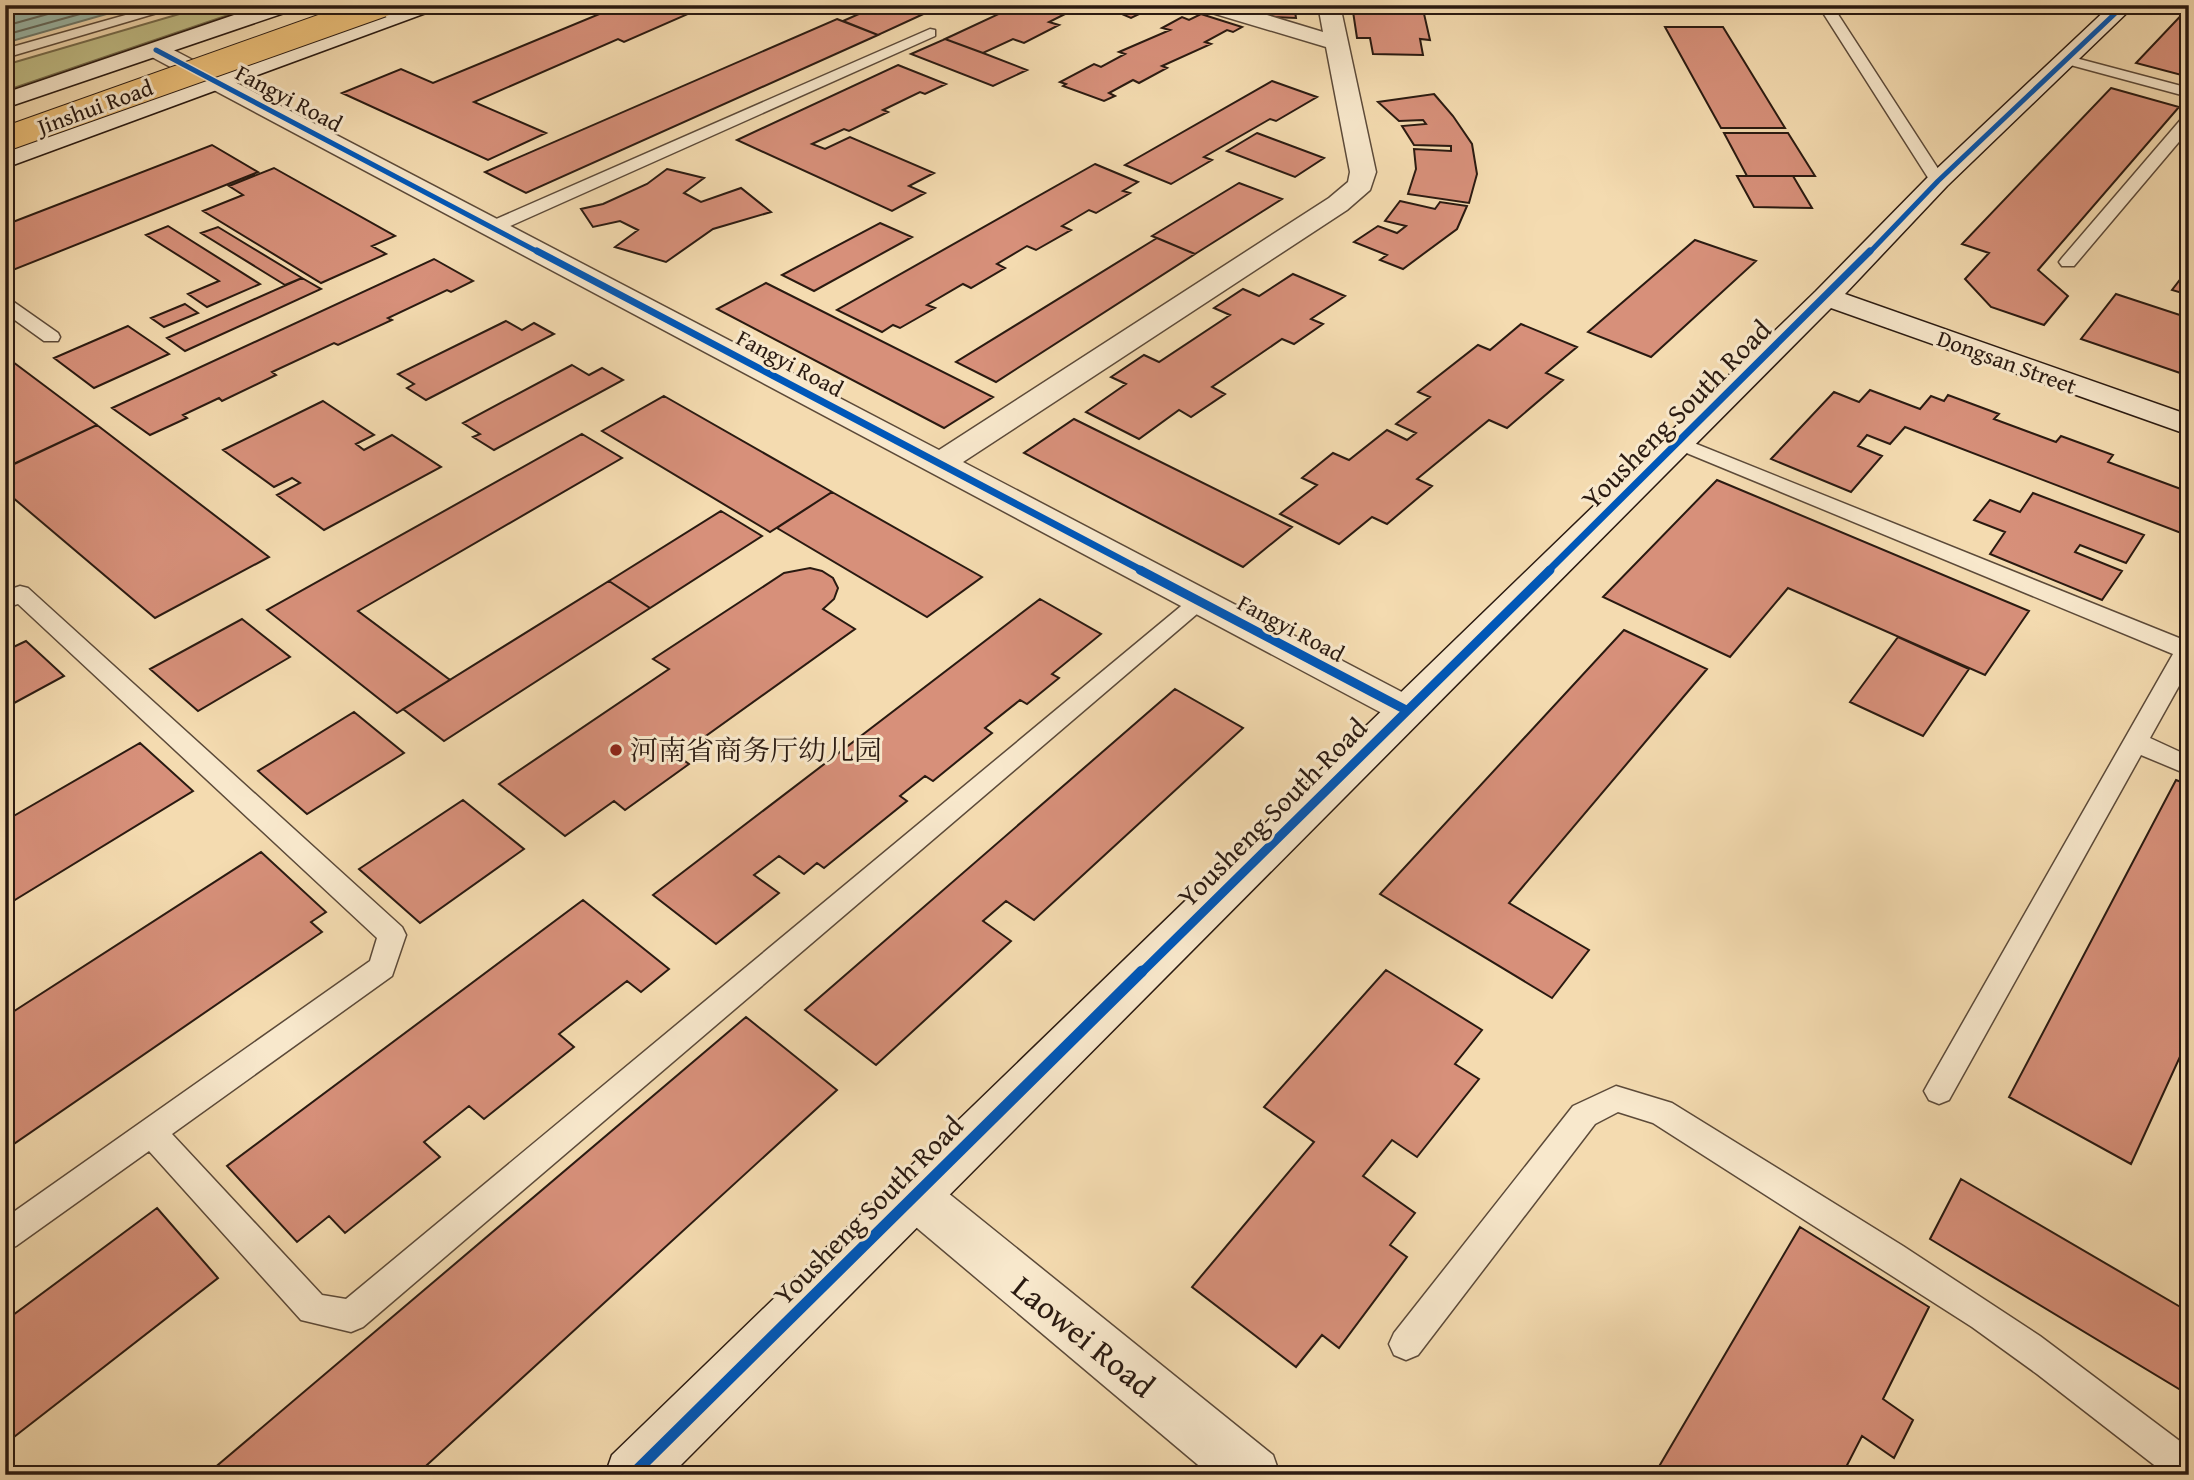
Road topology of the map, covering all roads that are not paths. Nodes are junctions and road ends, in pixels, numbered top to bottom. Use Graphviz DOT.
graph roads {
  1 [pos="177,5"];
  2 [pos="285,5"];
  3 [pos="329,5"];
  4 [pos="383,5"];
  5 [pos="426,5"];
  6 [pos="1210,5"];
  7 [pos="1329,5"];
  8 [pos="1825,5"];
  9 [pos="2124,5"];
  10 [pos="929,33"];
  11 [pos="1337,43"];
  12 [pos="156,50"];
  13 [pos="5,54"];
  14 [pos="2068,60"];
  15 [pos="219,83"];
  16 [pos="2189,93"];
  17 [pos="5,101"];
  18 [pos="5,118"];
  19 [pos="2189,120"];
  20 [pos="5,139"];
  21 [pos="5,160"];
  22 [pos="1938,181"];
  23 [pos="493,227"];
  24 [pos="2068,262"];
  25 [pos="1826,297"];
  26 [pos="5,304"];
  27 [pos="51,337"];
  28 [pos="2189,426"];
  29 [pos="1679,443"];
  30 [pos="939,464"];
  31 [pos="5,601"];
  32 [pos="1200,602"];
  33 [pos="2188,650"];
  34 [pos="1406,710"];
  35 [pos="2136,742"];
  36 [pos="2189,766"];
  37 [pos="1939,1091"];
  38 [pos="151,1132"];
  39 [pos="915,1196"];
  40 [pos="5,1236"];
  41 [pos="1406,1344"];
  42 [pos="2189,1469"];
  43 [pos="632,1475"];
  44 [pos="1254,1475"];
  1 -- 13 [label="lane"];
  2 -- 12 [label="street"];
  3 -- 18 [label="main road, Jinshui Road"];
  4 -- 20 [label="main road, Jinshui Road, bridge"];
  5 -- 15 [label="street"];
  6 -- 11 [label="street"];
  7 -- 11 [label="street"];
  8 -- 22 [label="lane"];
  9 -- 14 [label="street, Yousheng South Road"];
  10 -- 23 [label="lane"];
  11 -- 30 [label="street"];
  12 -- 15 [label="street, Fangyi Road"];
  12 -- 17 [label="street"];
  14 -- 16 [label="lane"];
  14 -- 22 [label="street, Yousheng South Road"];
  15 -- 21 [label="street"];
  15 -- 23 [label="street, Fangyi Road"];
  19 -- 24 [label="lane"];
  22 -- 25 [label="street, Yousheng South Road"];
  23 -- 30 [label="street, Fangyi Road"];
  25 -- 28 [label="street, Dongsan Street"];
  25 -- 29 [label="street, Yousheng South Road"];
  26 -- 27 [label="lane"];
  29 -- 33 [label="lane"];
  29 -- 34 [label="street, Yousheng South Road"];
  30 -- 32 [label="street, Fangyi Road"];
  31 -- 38 [label="lane"];
  32 -- 34 [label="street, Fangyi Road"];
  32 -- 38 [label="lane"];
  33 -- 35 [label="lane"];
  34 -- 39 [label="street, Yousheng South Road"];
  35 -- 36 [label="lane"];
  35 -- 37 [label="lane"];
  38 -- 40 [label="lane"];
  39 -- 43 [label="street, Yousheng South Road"];
  39 -- 44 [label="street, Laowei Road"];
  41 -- 42 [label="lane"];
}
